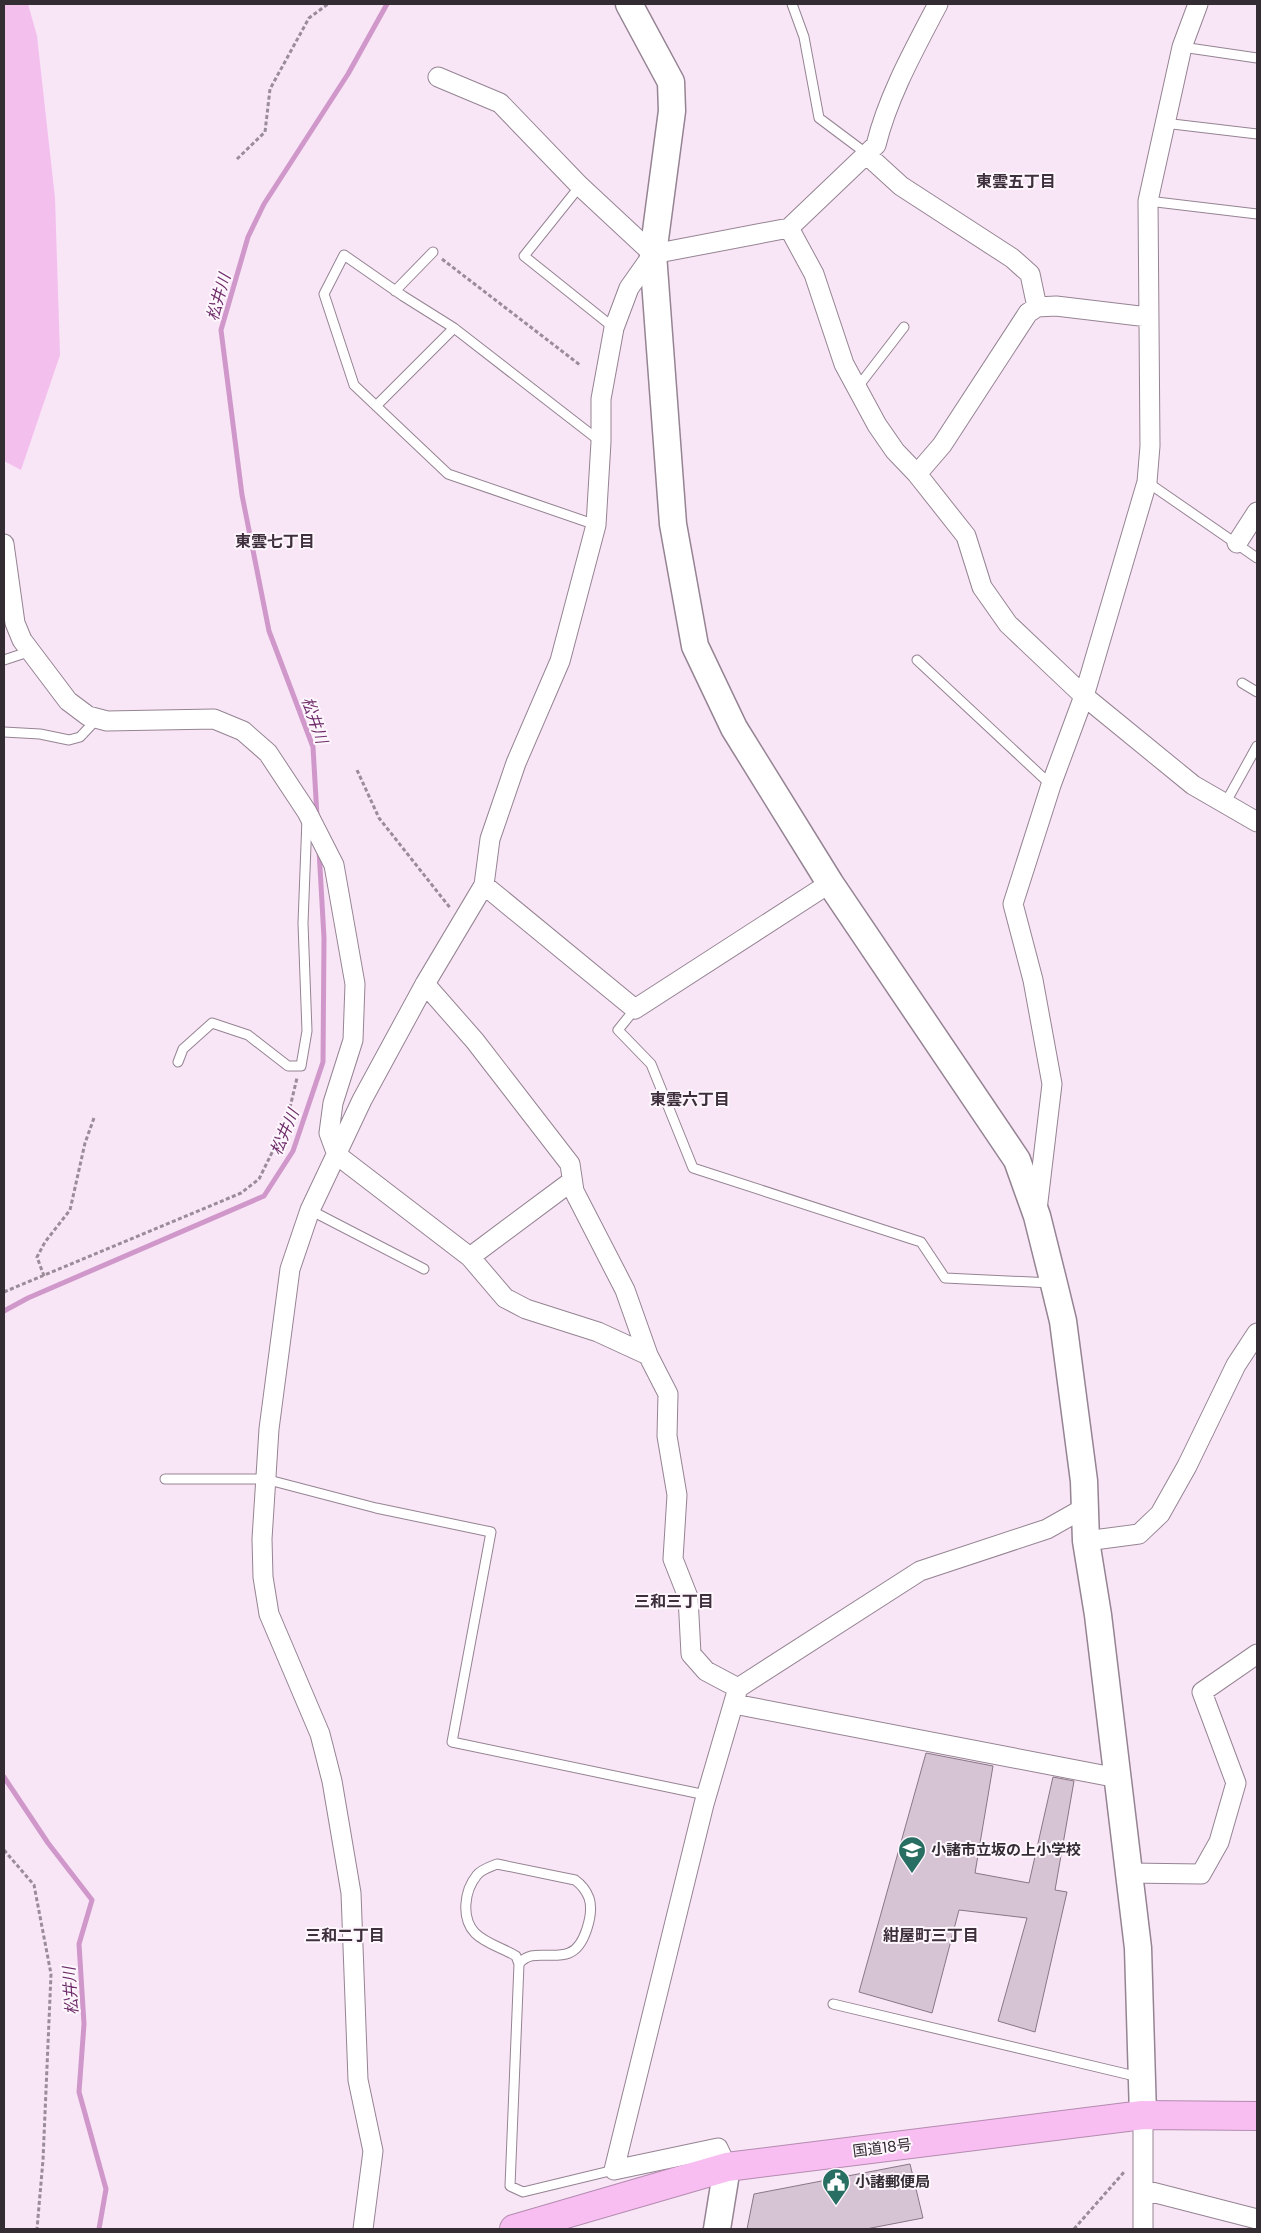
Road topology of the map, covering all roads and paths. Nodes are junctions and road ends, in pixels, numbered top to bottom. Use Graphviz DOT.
graph roads {
  1 [pos="328,4"];
  2 [pos="629,4"];
  3 [pos="792,4"];
  4 [pos="938,4"];
  5 [pos="1198,4"];
  6 [pos="1182,47"];
  7 [pos="1257,58"];
  8 [pos="438,77"];
  9 [pos="1164,123"];
  10 [pos="1257,134"];
  11 [pos="867,154"];
  12 [pos="237,159"];
  13 [pos="580,186"];
  14 [pos="1148,201"];
  15 [pos="1257,214"];
  16 [pos="789,228"];
  17 [pos="433,252"];
  18 [pos="654,254"];
  19 [pos="395,291"];
  20 [pos="1037,307"];
  21 [pos="1148,317"];
  22 [pos="904,327"];
  23 [pos="454,328"];
  24 [pos="614,328"];
  25 [pos="580,365"];
  26 [pos="857,388"];
  27 [pos="376,406"];
  28 [pos="601,442"];
  29 [pos="917,474"];
  30 [pos="1147,482"];
  31 [pos="1257,512"];
  32 [pos="596,525"];
  33 [pos="1237,543"];
  34 [pos="5,557"];
  35 [pos="1257,558"];
  36 [pos="31,652"];
  37 [pos="4,660"];
  38 [pos="917,660"];
  39 [pos="1242,683"];
  40 [pos="1257,692"];
  41 [pos="1084,696"];
  42 [pos="97,718"];
  43 [pos="4,732"];
  44 [pos="1257,746"];
  45 [pos="357,770"];
  46 [pos="1051,785"];
  47 [pos="1226,802"];
  48 [pos="307,812"];
  49 [pos="1257,822"];
  50 [pos="830,883"];
  51 [pos="484,885"];
  52 [pos="463,920"];
  53 [pos="425,984"];
  54 [pos="635,1009"];
  55 [pos="178,1062"];
  56 [pos="301,1066"];
  57 [pos="94,1118"];
  58 [pos="336,1155"];
  59 [pos="572,1181"];
  60 [pos="310,1210"];
  61 [pos="1036,1216"];
  62 [pos="470,1257"];
  63 [pos="424,1269"];
  64 [pos="44,1276"];
  65 [pos="1054,1284"];
  66 [pos="4,1292"];
  67 [pos="1257,1333"];
  68 [pos="648,1355"];
  69 [pos="165,1479"];
  70 [pos="265,1479"];
  71 [pos="1086,1508"];
  72 [pos="1086,1541"];
  73 [pos="1257,1654"];
  74 [pos="736,1696"];
  75 [pos="1118,1778"];
  76 [pos="706,1795"];
  77 [pos="4,1850"];
  78 [pos="1129,1873"];
  79 [pos="518,1964"];
  80 [pos="833,2004"];
  81 [pos="1143,2078"];
  82 [pos="1143,2115"];
  83 [pos="1257,2116"];
  84 [pos="1143,2150"];
  85 [pos="727,2167"];
  86 [pos="614,2170"];
  87 [pos="1144,2190"];
  88 [pos="1257,2219"];
  89 [pos="37,2229"];
  90 [pos="363,2229"];
  91 [pos="514,2229"];
  92 [pos="717,2229"];
  93 [pos="1074,2229"];
  94 [pos="1143,2229"];
  1 -- 12 [label="path"];
  2 -- 18 [label="street"];
  3 -- 11 [label="lane"];
  4 -- 11 [label="street"];
  5 -- 6 [label="street"];
  6 -- 7 [label="lane"];
  6 -- 9 [label="street"];
  8 -- 13 [label="street"];
  9 -- 10 [label="lane"];
  9 -- 14 [label="street"];
  11 -- 16 [label="street"];
  11 -- 20 [label="street"];
  13 -- 18 [label="street"];
  13 -- 24 [label="lane"];
  14 -- 15 [label="lane"];
  14 -- 21 [label="street"];
  16 -- 18 [label="street"];
  16 -- 26 [label="street"];
  17 -- 19 [label="lane"];
  17 -- 25 [label="path"];
  18 -- 24 [label="street"];
  18 -- 50 [label="street"];
  19 -- 23 [label="lane"];
  19 -- 27 [label="lane"];
  20 -- 21 [label="street"];
  20 -- 29 [label="street"];
  21 -- 30 [label="street"];
  22 -- 26 [label="lane"];
  23 -- 27 [label="lane"];
  23 -- 28 [label="lane"];
  24 -- 28 [label="street"];
  26 -- 29 [label="street"];
  27 -- 32 [label="lane"];
  28 -- 32 [label="street"];
  29 -- 41 [label="street"];
  30 -- 33 [label="lane"];
  30 -- 41 [label="street"];
  31 -- 33 [label="street"];
  32 -- 51 [label="street"];
  33 -- 35 [label="lane"];
  34 -- 36 [label="street"];
  36 -- 37 [label="lane"];
  36 -- 42 [label="street"];
  38 -- 46 [label="lane"];
  39 -- 40 [label="lane"];
  41 -- 46 [label="street"];
  41 -- 47 [label="street"];
  42 -- 43 [label="lane"];
  42 -- 48 [label="street"];
  44 -- 47 [label="lane"];
  45 -- 52 [label="path"];
  46 -- 61 [label="street"];
  47 -- 49 [label="street"];
  48 -- 56 [label="lane"];
  48 -- 58 [label="street"];
  50 -- 54 [label="street"];
  50 -- 61 [label="street"];
  51 -- 52 [label="street"];
  51 -- 54 [label="street"];
  52 -- 53 [label="street"];
  53 -- 58 [label="street"];
  53 -- 59 [label="street"];
  54 -- 65 [label="lane"];
  55 -- 56 [label="lane"];
  56 -- 64 [label="path"];
  57 -- 64 [label="path"];
  58 -- 60 [label="street"];
  58 -- 62 [label="street"];
  59 -- 62 [label="street"];
  59 -- 68 [label="street"];
  60 -- 63 [label="lane"];
  60 -- 70 [label="street"];
  61 -- 65 [label="street"];
  62 -- 68 [label="street"];
  64 -- 66 [label="path"];
  65 -- 71 [label="street"];
  67 -- 72 [label="street"];
  68 -- 74 [label="street"];
  69 -- 70 [label="lane"];
  70 -- 76 [label="lane"];
  70 -- 90 [label="street"];
  71 -- 72 [label="street"];
  71 -- 74 [label="street"];
  72 -- 75 [label="street"];
  73 -- 78 [label="street"];
  74 -- 75 [label="street"];
  74 -- 76 [label="street"];
  75 -- 78 [label="street"];
  76 -- 86 [label="street"];
  77 -- 89 [label="path"];
  78 -- 81 [label="street"];
  79 -- 79 [label="lane"];
  79 -- 86 [label="lane"];
  80 -- 81 [label="lane"];
  81 -- 82 [label="street"];
  82 -- 83 [label="highway, 国道18号"];
  82 -- 84 [label="street"];
  82 -- 85 [label="highway, 国道18号"];
  84 -- 87 [label="street"];
  84 -- 93 [label="path"];
  85 -- 86 [label="street"];
  85 -- 91 [label="highway, 国道18号"];
  85 -- 92 [label="street"];
  87 -- 88 [label="street"];
  87 -- 94 [label="street"];
}
